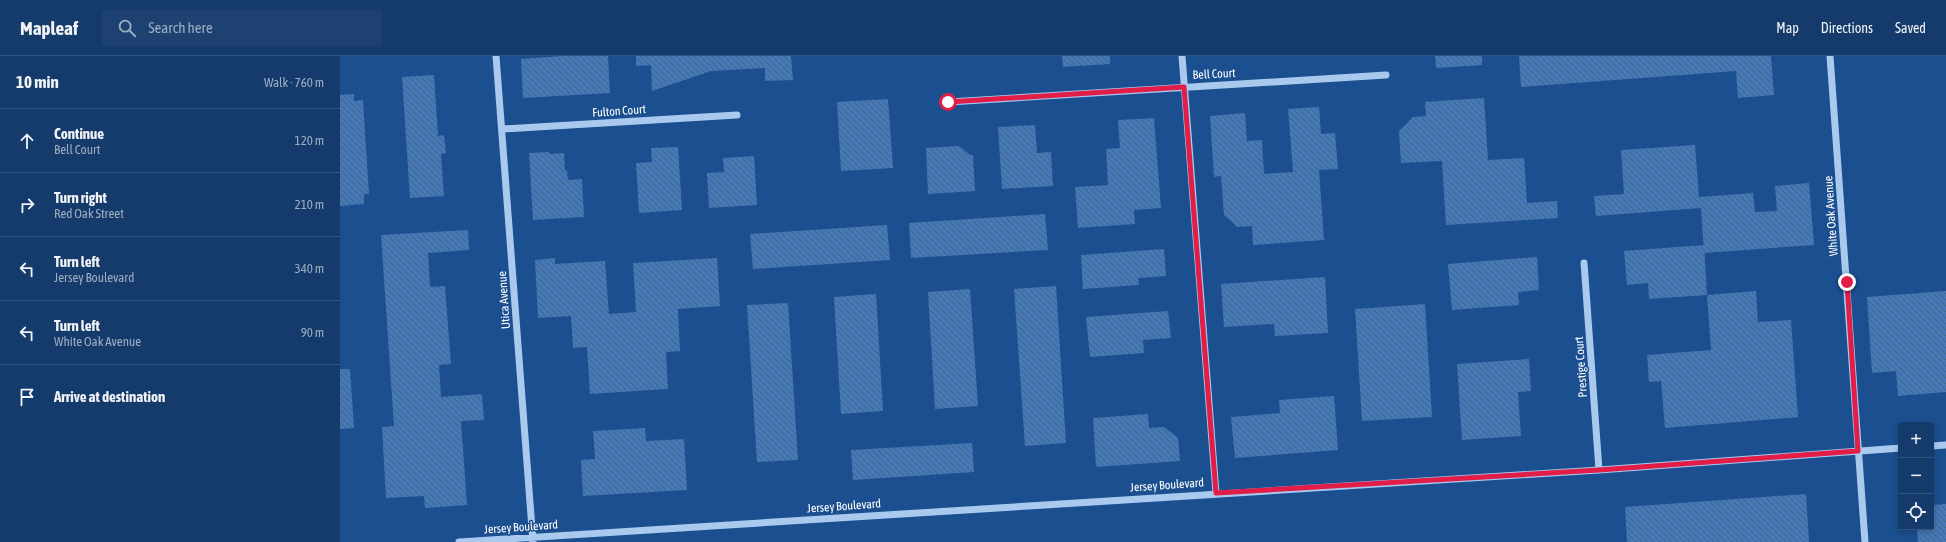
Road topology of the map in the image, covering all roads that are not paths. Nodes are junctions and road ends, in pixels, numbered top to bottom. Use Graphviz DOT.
graph roads {
  1 [pos="496,56"];
  2 [pos="1182,56"];
  3 [pos="1830,56"];
  4 [pos="1386,75"];
  5 [pos="1184,87"];
  6 [pos="948,102"];
  7 [pos="736,115"];
  8 [pos="503,129"];
  9 [pos="1584,263"];
  10 [pos="1946,445"];
  11 [pos="1934,446"];
  12 [pos="1898,448"];
  13 [pos="1858,451"];
  14 [pos="1599,470"];
  15 [pos="1216,493"];
  16 [pos="533,540"];
  17 [pos="459,542"];
  18 [pos="1865,542"];
  1 -- 8 [label="street, Utica Avenue"];
  2 -- 5 [label="street"];
  3 -- 13 [label="street, White Oak Avenue"];
  4 -- 5 [label="street, Bell Court"];
  5 -- 6 [label="street, Bell Court"];
  5 -- 15 [label="street"];
  7 -- 8 [label="street, Fulton Court"];
  8 -- 16 [label="street, Utica Avenue"];
  9 -- 14 [label="street, Prestige Court"];
  10 -- 11 [label="street"];
  12 -- 13 [label="street, Jersey Boulevard"];
  13 -- 14 [label="street, Jersey Boulevard"];
  13 -- 18 [label="street, White Oak Avenue"];
  14 -- 15 [label="street, Jersey Boulevard"];
  15 -- 16 [label="street, Jersey Boulevard"];
  16 -- 17 [label="street, Jersey Boulevard"];
}
